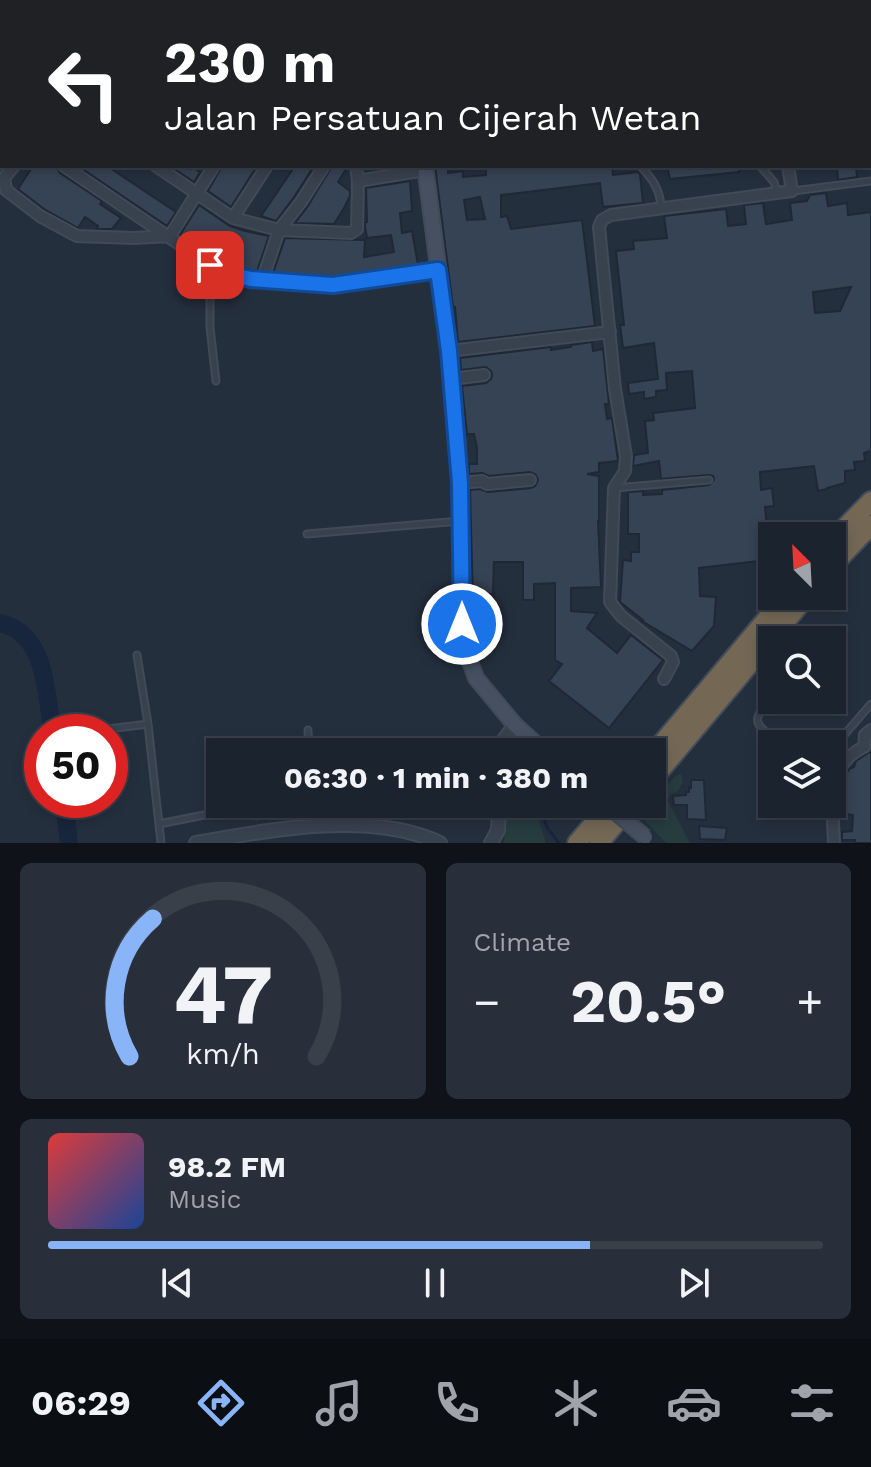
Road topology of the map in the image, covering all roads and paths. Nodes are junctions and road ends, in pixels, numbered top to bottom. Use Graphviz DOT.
graph roads {
  1 [pos="12,168"];
  2 [pos="159,168"];
  3 [pos="213,168"];
  4 [pos="266,168"];
  5 [pos="323,168"];
  6 [pos="356,168"];
  7 [pos="425,168"];
  8 [pos="642,168"];
  9 [pos="762,168"];
  10 [pos="788,168"];
  11 [pos="79,170"];
  12 [pos="358,181"];
  13 [pos="871,181"];
  14 [pos="792,191"];
  15 [pos="777,193"];
  16 [pos="197,194"];
  17 [pos="661,208"];
  18 [pos="233,218"];
  19 [pos="279,230"];
  20 [pos="170,236"];
  21 [pos="210,265"];
  22 [pos="438,270"];
  23 [pos="262,281"];
  24 [pos="610,332"];
  25 [pos="449,351"];
  26 [pos="484,375"];
  27 [pos="451,379"];
  28 [pos="216,381"];
  29 [pos="530,480"];
  30 [pos="709,480"];
  31 [pos="460,483"];
  32 [pos="614,488"];
  33 [pos="871,501"];
  34 [pos="461,521"];
  35 [pos="871,525"];
  36 [pos="846,527"];
  37 [pos="307,534"];
  38 [pos="846,551"];
  39 [pos="774,610"];
  40 [pos="795,610"];
  41 [pos="137,655"];
  42 [pos="664,679"];
  43 [pos="871,704"];
  44 [pos="148,724"];
  45 [pos="515,725"];
  46 [pos="128,726"];
  47 [pos="308,730"];
  48 [pos="871,730"];
  49 [pos="846,733"];
  50 [pos="308,738"];
  51 [pos="505,738"];
  52 [pos="529,738"];
  53 [pos="666,738"];
  54 [pos="666,763"];
  55 [pos="206,815"];
  56 [pos="314,818"];
  57 [pos="498,818"];
  58 [pos="597,818"];
  59 [pos="620,818"];
  60 [pos="624,818"];
  61 [pos="159,824"];
  62 [pos="314,826"];
  63 [pos="648,840"];
  64 [pos="161,843"];
  65 [pos="196,843"];
  66 [pos="440,843"];
  67 [pos="491,843"];
  68 [pos="577,843"];
  69 [pos="599,843"];
  70 [pos="834,843"];
  1 -- 20 [label="street"];
  2 -- 16 [label="street"];
  3 -- 16 [label="street"];
  4 -- 18 [label="street"];
  5 -- 19 [label="street"];
  6 -- 12 [label="street"];
  7 -- 12 [label="street"];
  7 -- 22 [label="main road"];
  8 -- 17 [label="lane"];
  9 -- 15 [label="lane"];
  10 -- 14 [label="street"];
  11 -- 20 [label="street"];
  12 -- 19 [label="street"];
  13 -- 14 [label="lane"];
  14 -- 15 [label="street"];
  15 -- 17 [label="street"];
  16 -- 18 [label="street"];
  16 -- 20 [label="street"];
  17 -- 24 [label="street"];
  18 -- 19 [label="street"];
  19 -- 23 [label="street"];
  20 -- 21 [label="street"];
  21 -- 23 [label="street"];
  21 -- 28 [label="lane"];
  22 -- 23 [label="street"];
  22 -- 25 [label="main road"];
  24 -- 25 [label="street"];
  24 -- 32 [label="street"];
  25 -- 27 [label="main road"];
  26 -- 27 [label="street"];
  27 -- 31 [label="main road"];
  29 -- 31 [label="street"];
  30 -- 32 [label="lane"];
  31 -- 34 [label="main road"];
  32 -- 42 [label="street"];
  33 -- 36 [label="highway"];
  34 -- 37 [label="lane"];
  34 -- 45 [label="main road"];
  35 -- 38 [label="highway"];
  39 -- 53 [label="highway"];
  40 -- 54 [label="highway"];
  41 -- 44 [label="lane"];
  43 -- 49 [label="lane"];
  44 -- 46 [label="lane"];
  44 -- 61 [label="lane"];
  45 -- 51 [label="street"];
  45 -- 52 [label="main road"];
  47 -- 50 [label="lane"];
  48 -- 70 [label="street"];
  55 -- 61 [label="lane"];
  56 -- 62 [label="lane"];
  57 -- 67 [label="street"];
  58 -- 68 [label="highway"];
  59 -- 69 [label="highway"];
  60 -- 63 [label="main road, bridge"];
  61 -- 64 [label="lane"];
  62 -- 65 [label="street"];
  62 -- 66 [label="street"];
}
